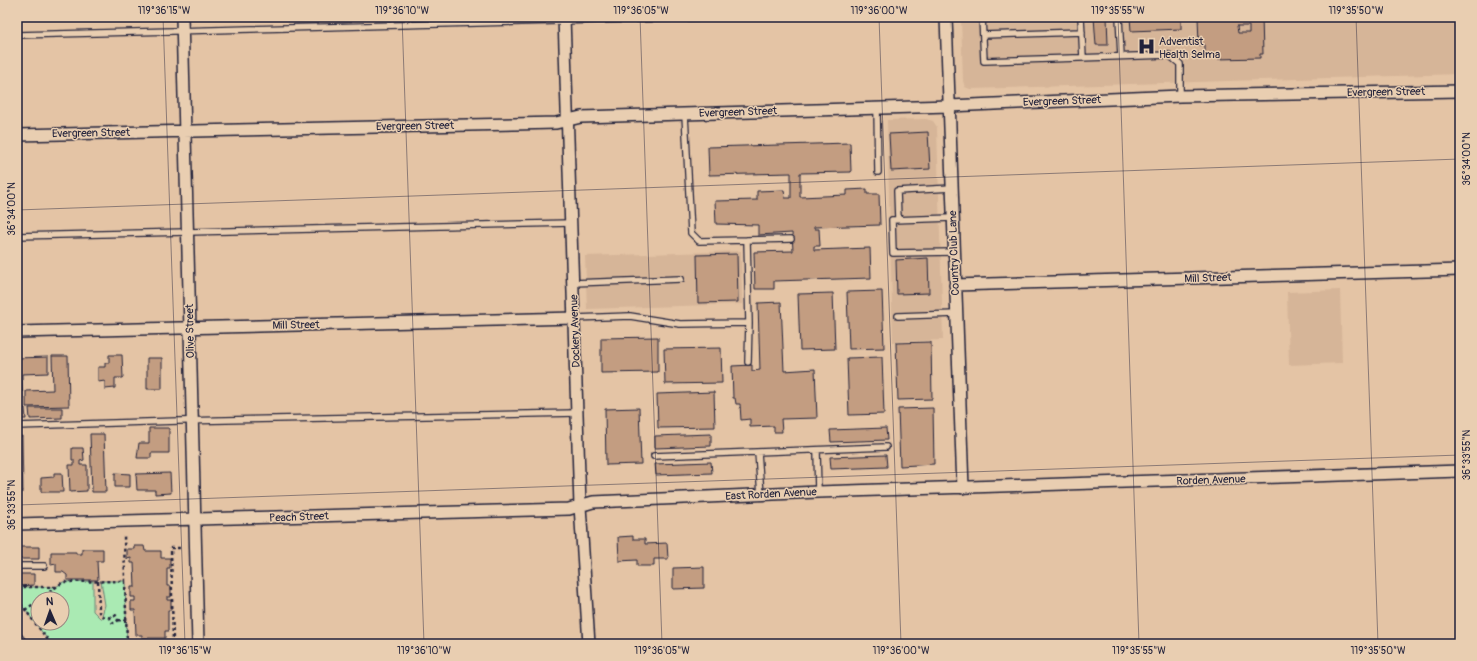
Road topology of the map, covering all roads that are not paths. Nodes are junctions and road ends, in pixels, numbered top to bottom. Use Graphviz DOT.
graph roads {
  1 [pos="182,17"];
  2 [pos="710,17"];
  3 [pos="946,17"];
  4 [pos="982,17"];
  5 [pos="1081,17"];
  6 [pos="1119,17"];
  7 [pos="564,19"];
  8 [pos="183,32"];
  9 [pos="1082,32"];
  10 [pos="17,35"];
  11 [pos="983,35"];
  12 [pos="1121,56"];
  13 [pos="1083,58"];
  14 [pos="1460,91"];
  15 [pos="1180,96"];
  16 [pos="949,106"];
  17 [pos="877,108"];
  18 [pos="685,114"];
  19 [pos="568,120"];
  20 [pos="186,131"];
  21 [pos="17,135"];
  22 [pos="878,172"];
  23 [pos="952,188"];
  24 [pos="953,218"];
  25 [pos="898,220"];
  26 [pos="571,223"];
  27 [pos="188,232"];
  28 [pos="17,236"];
  29 [pos="791,239"];
  30 [pos="747,240"];
  31 [pos="954,252"];
  32 [pos="1460,270"];
  33 [pos="681,279"];
  34 [pos="574,283"];
  35 [pos="955,285"];
  36 [pos="956,314"];
  37 [pos="898,316"];
  38 [pos="574,318"];
  39 [pos="749,323"];
  40 [pos="190,328"];
  41 [pos="17,332"];
  42 [pos="748,362"];
  43 [pos="577,413"];
  44 [pos="192,420"];
  45 [pos="17,426"];
  46 [pos="886,447"];
  47 [pos="816,451"];
  48 [pos="758,452"];
  49 [pos="654,456"];
  50 [pos="1460,471"];
  51 [pos="963,488"];
  52 [pos="818,492"];
  53 [pos="761,495"];
  54 [pos="580,506"];
  55 [pos="195,520"];
  56 [pos="17,524"];
  57 [pos="17,566"];
  58 [pos="44,566"];
  59 [pos="17,634"];
  60 [pos="25,644"];
  61 [pos="198,644"];
  62 [pos="588,644"];
  1 -- 8 [label="street, Olive Street"];
  2 -- 7 [label="lane"];
  3 -- 16 [label="street, Country Club Lane"];
  4 -- 11 [label="lane"];
  5 -- 9 [label="lane"];
  6 -- 12 [label="lane"];
  7 -- 8 [label="lane"];
  7 -- 19 [label="street, Dockery Avenue"];
  8 -- 10 [label="lane"];
  8 -- 20 [label="street, Olive Street"];
  9 -- 11 [label="lane"];
  9 -- 13 [label="lane"];
  11 -- 13 [label="lane"];
  12 -- 13 [label="lane"];
  12 -- 15 [label="lane"];
  14 -- 15 [label="street, Evergreen Street"];
  15 -- 16 [label="street, Evergreen Street"];
  16 -- 17 [label="street, Evergreen Street"];
  16 -- 23 [label="street, Country Club Lane"];
  17 -- 18 [label="street, Evergreen Street"];
  17 -- 22 [label="lane"];
  18 -- 19 [label="street, Evergreen Street"];
  18 -- 30 [label="lane"];
  19 -- 20 [label="street, Evergreen Street"];
  19 -- 26 [label="street, Dockery Avenue"];
  20 -- 21 [label="street, Evergreen Street"];
  20 -- 27 [label="street, Olive Street"];
  23 -- 24 [label="street, Country Club Lane"];
  23 -- 25 [label="lane"];
  24 -- 25 [label="lane"];
  24 -- 31 [label="street, Country Club Lane"];
  25 -- 31 [label="lane"];
  26 -- 27 [label="lane"];
  26 -- 34 [label="street, Dockery Avenue"];
  27 -- 28 [label="lane"];
  27 -- 40 [label="street, Olive Street"];
  29 -- 30 [label="lane"];
  30 -- 39 [label="lane"];
  31 -- 35 [label="street, Country Club Lane"];
  32 -- 35 [label="street, Mill Street"];
  33 -- 34 [label="lane"];
  34 -- 38 [label="street, Dockery Avenue"];
  35 -- 36 [label="street, Country Club Lane"];
  36 -- 37 [label="lane"];
  36 -- 51 [label="street, Country Club Lane"];
  38 -- 39 [label="lane"];
  38 -- 40 [label="street, Mill Street"];
  38 -- 43 [label="street, Dockery Avenue"];
  39 -- 42 [label="lane"];
  40 -- 41 [label="street, Mill Street"];
  40 -- 44 [label="street, Olive Street"];
  43 -- 44 [label="lane"];
  43 -- 54 [label="street, Dockery Avenue"];
  44 -- 45 [label="lane"];
  44 -- 55 [label="street, Olive Street"];
  46 -- 47 [label="lane"];
  47 -- 48 [label="lane"];
  47 -- 52 [label="lane"];
  48 -- 49 [label="lane"];
  48 -- 53 [label="lane"];
  50 -- 51 [label="street, Rorden Avenue"];
  51 -- 52 [label="street, East Rorden Avenue"];
  52 -- 53 [label="street, East Rorden Avenue"];
  53 -- 54 [label="street, East Rorden Avenue"];
  54 -- 55 [label="street, Peach Street"];
  54 -- 62 [label="street, Dockery Avenue"];
  55 -- 56 [label="street, Peach Street"];
  55 -- 61 [label="street, Olive Street"];
  57 -- 58 [label="lane"];
  59 -- 60 [label="lane"];
}
